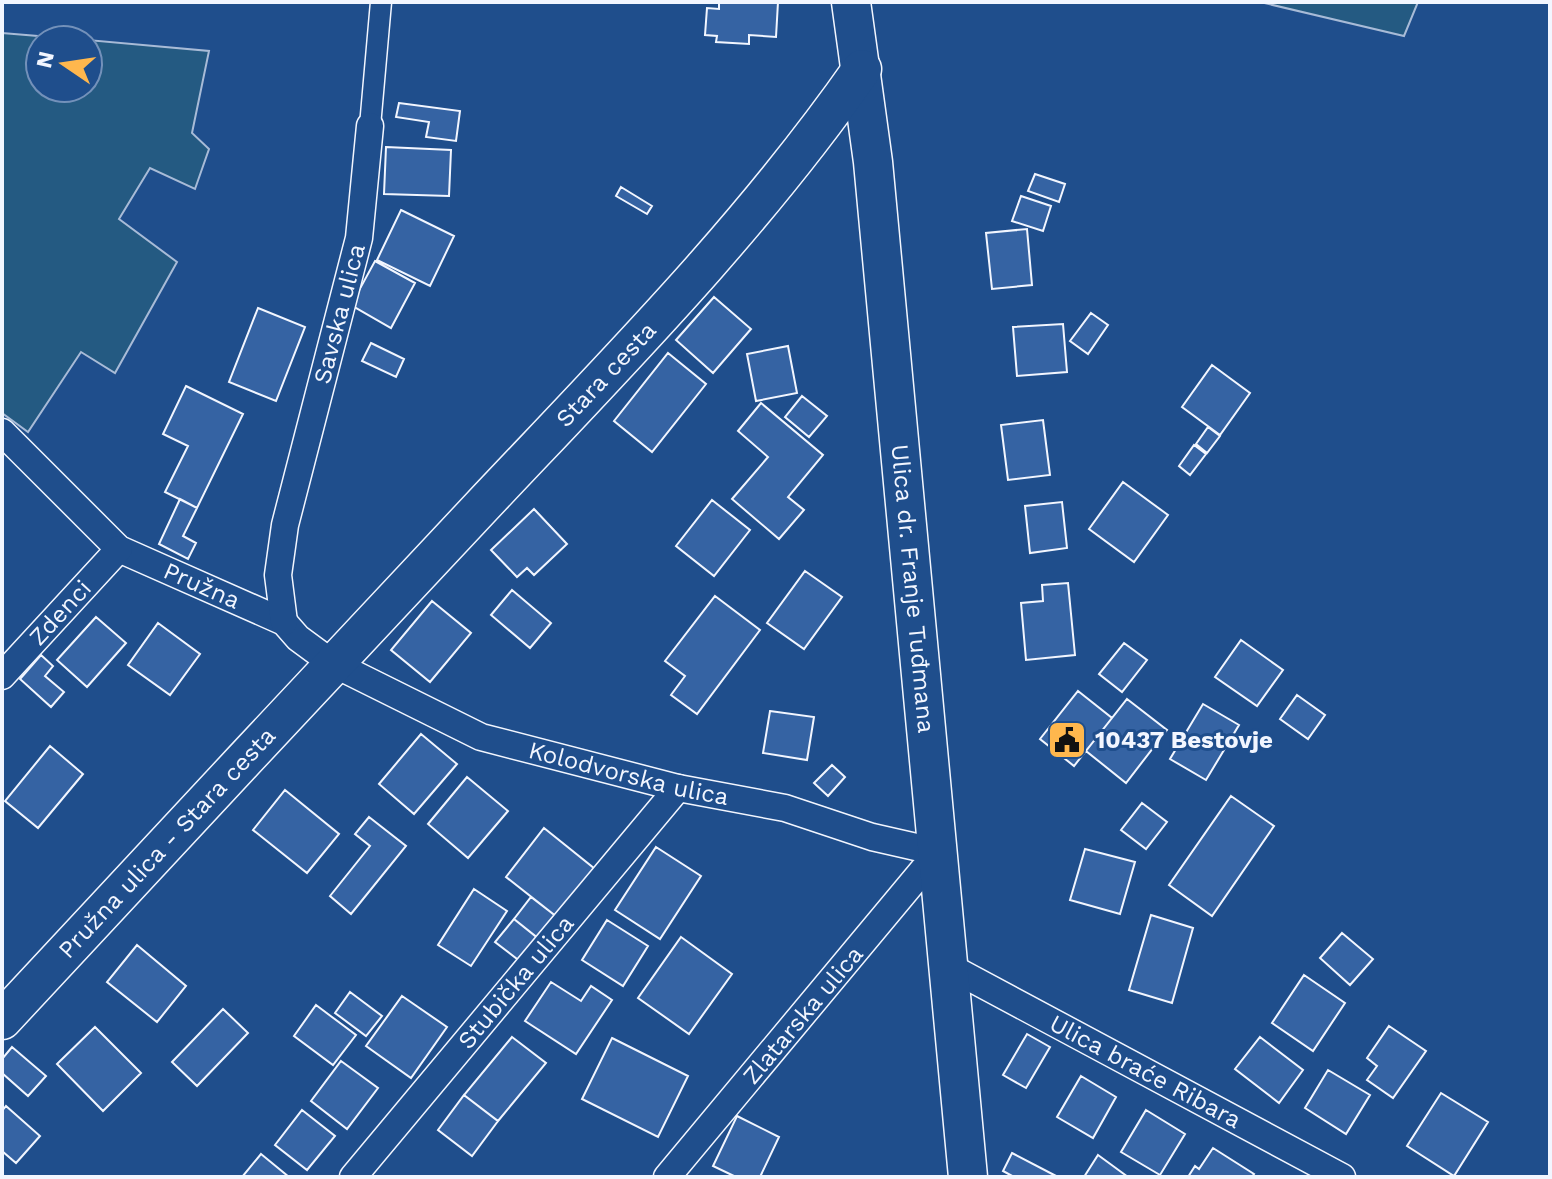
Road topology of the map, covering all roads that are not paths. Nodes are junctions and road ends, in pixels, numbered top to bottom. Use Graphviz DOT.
graph roads {
  1 [pos="381,2"];
  2 [pos="851,2"];
  3 [pos="862,69"];
  4 [pos="370,126"];
  5 [pos="2,432"];
  6 [pos="119,549"];
  7 [pos="284,622"];
  8 [pos="332,663"];
  9 [pos="2,676"];
  10 [pos="678,788"];
  11 [pos="938,852"];
  12 [pos="948,966"];
  13 [pos="2,1020"];
  14 [pos="353,1177"];
  15 [pos="667,1177"];
  16 [pos="968,1177"];
  17 [pos="1342,1177"];
  1 -- 4 [label="street, Savska ulica"];
  2 -- 3 [label="main road, Ulica dr. Franje Tuđmana"];
  3 -- 8 [label="main road, Stara cesta"];
  3 -- 11 [label="main road, Ulica dr. Franje Tuđmana"];
  4 -- 7 [label="street, Savska ulica"];
  5 -- 6 [label="street"];
  6 -- 7 [label="street, Pružna"];
  6 -- 9 [label="street, Zdenci"];
  7 -- 8 [label="street, Pružna"];
  8 -- 10 [label="street, Kolodvorska ulica"];
  8 -- 13 [label="main road, Pružna ulica - Stara cesta"];
  10 -- 11 [label="street, Kolodvorska ulica"];
  10 -- 14 [label="street, Stubička ulica"];
  11 -- 12 [label="main road, Ulica dr. Franje Tuđmana"];
  11 -- 15 [label="street, Zlatarska ulica"];
  12 -- 16 [label="main road, Ulica dr. Franje Tuđmana"];
  12 -- 17 [label="street, Ulica braće Ribara"];
}
